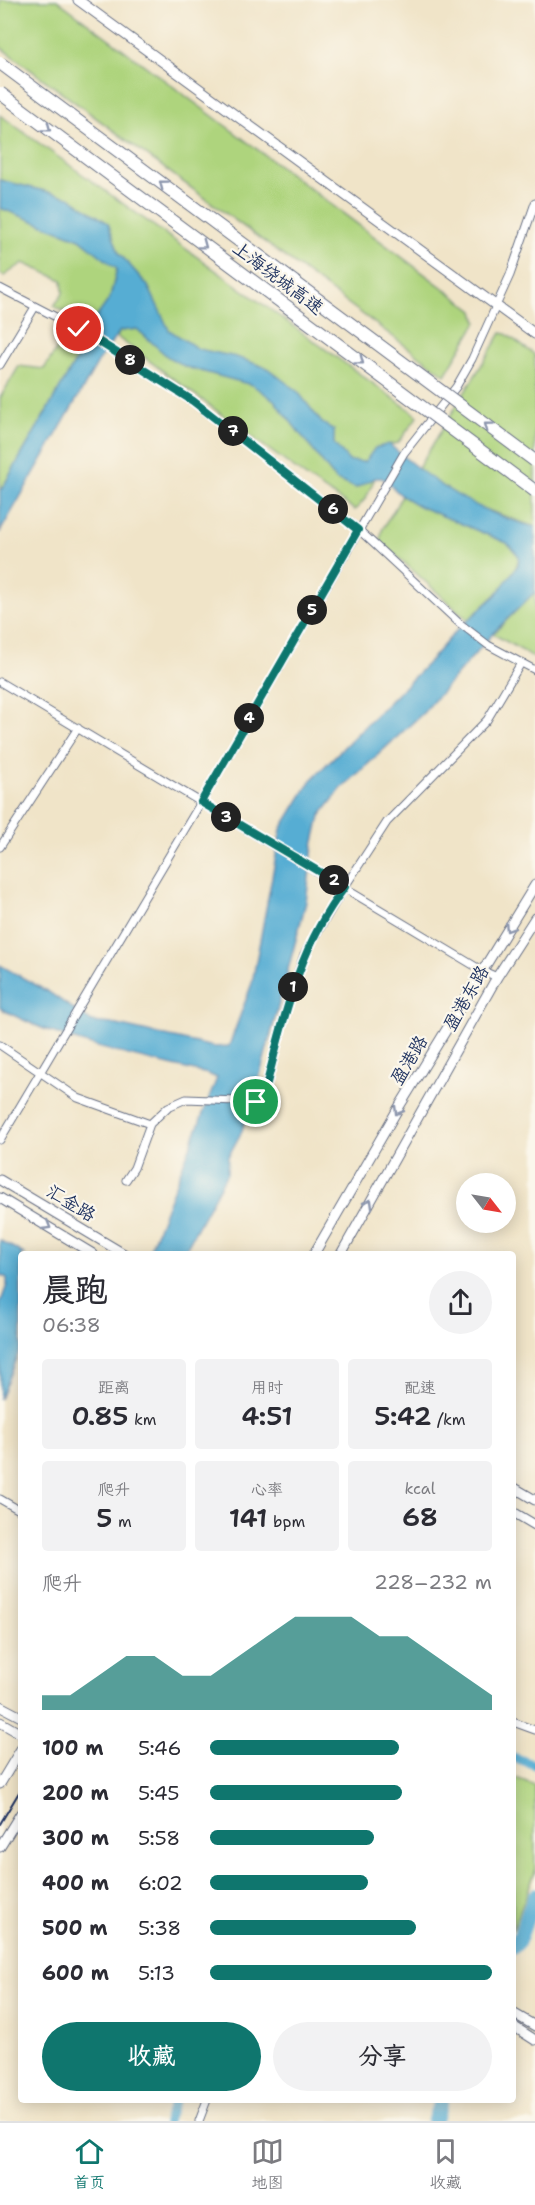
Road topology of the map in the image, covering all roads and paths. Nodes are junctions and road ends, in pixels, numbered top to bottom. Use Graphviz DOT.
graph roads {
  1 [pos="78,0"];
  2 [pos="0,63"];
  3 [pos="0,93"];
  4 [pos="535,202"];
  5 [pos="0,288"];
  6 [pos="495,305"];
  7 [pos="35,307"];
  8 [pos="535,334"];
  9 [pos="0,364"];
  10 [pos="535,461"];
  11 [pos="535,491"];
  12 [pos="358,530"];
  13 [pos="521,663"];
  14 [pos="535,670"];
  15 [pos="0,682"];
  16 [pos="78,728"];
  17 [pos="201,802"];
  18 [pos="0,846"];
  19 [pos="535,885"];
  20 [pos="345,887"];
  21 [pos="535,918"];
  22 [pos="483,971"];
  23 [pos="497,977"];
  24 [pos="0,1045"];
  25 [pos="40,1073"];
  26 [pos="150,1124"];
  27 [pos="0,1140"];
  28 [pos="0,1180"];
  29 [pos="126,1180"];
  30 [pos="0,1198"];
  31 [pos="88,1251"];
  32 [pos="119,1251"];
  33 [pos="316,1251"];
  34 [pos="342,1251"];
  35 [pos="516,1489"];
  36 [pos="0,1499"];
  37 [pos="535,1500"];
  38 [pos="18,1509"];
  39 [pos="516,1514"];
  40 [pos="535,1525"];
  41 [pos="0,1706"];
  42 [pos="18,1715"];
  43 [pos="0,1722"];
  44 [pos="516,1723"];
  45 [pos="535,1730"];
  46 [pos="18,1732"];
  47 [pos="18,1754"];
  48 [pos="0,1784"];
  49 [pos="18,1818"];
  50 [pos="0,1847"];
  51 [pos="516,2015"];
  52 [pos="535,2026"];
  53 [pos="516,2028"];
  54 [pos="535,2040"];
  55 [pos="206,2103"];
  56 [pos="199,2121"];
  1 -- 6 [label="main road"];
  10 -- 2 [label="highway, 上海绕城高速, one-way, bridge"];
  3 -- 11 [label="highway, 上海绕城高速, one-way, bridge"];
  4 -- 6 [label="street"];
  5 -- 7 [label="street"];
  6 -- 8 [label="main road"];
  6 -- 12 [label="street"];
  7 -- 9 [label="street"];
  7 -- 12 [label="street"];
  12 -- 13 [label="street"];
  12 -- 17 [label="street"];
  13 -- 14 [label="street"];
  13 -- 20 [label="street"];
  15 -- 16 [label="street"];
  16 -- 17 [label="street"];
  16 -- 18 [label="street"];
  17 -- 20 [label="street"];
  17 -- 25 [label="street"];
  19 -- 22 [label="main road, 盈港路, one-way"];
  20 -- 22 [label="street"];
  20 -- 26 [label="street"];
  21 -- 23 [label="main road, 盈港东路"];
  22 -- 23 [label="street"];
  22 -- 33 [label="main road, 盈港路, one-way"];
  34 -- 23 [label="main road, 盈港东路, one-way"];
  24 -- 25 [label="street"];
  25 -- 26 [label="street"];
  25 -- 27 [label="street"];
  26 -- 29 [label="street"];
  28 -- 32 [label="main road, 汇金路"];
  30 -- 31 [label="main road, 汇金路, one-way"];
  35 -- 37 [label="main road"];
  36 -- 38 [label="street"];
  39 -- 40 [label="main road"];
  41 -- 42 [label="main road"];
  43 -- 46 [label="main road"];
  44 -- 45 [label="street"];
  47 -- 48 [label="main road"];
  49 -- 50 [label="main road"];
  51 -- 52 [label="main road"];
  53 -- 54 [label="main road"];
  55 -- 56 [label="street"];
}
